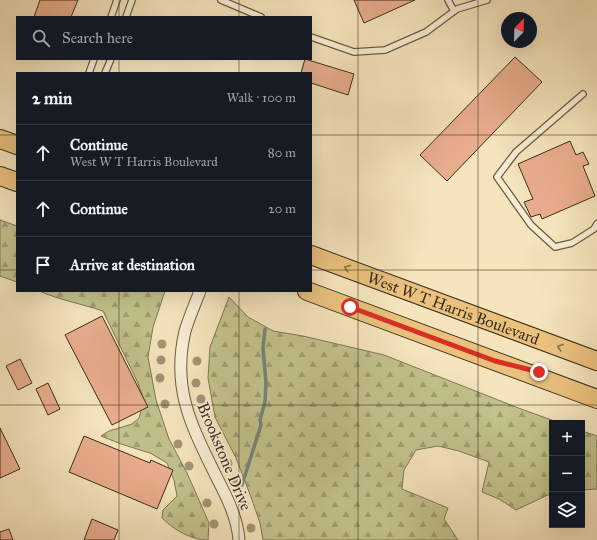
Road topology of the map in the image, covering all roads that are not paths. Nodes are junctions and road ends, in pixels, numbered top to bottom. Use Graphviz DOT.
graph roads {
  1 [pos="117,0"];
  2 [pos="132,0"];
  3 [pos="221,0"];
  4 [pos="448,0"];
  5 [pos="487,0"];
  6 [pos="454,11"];
  7 [pos="111,16"];
  8 [pos="126,16"];
  9 [pos="259,16"];
  10 [pos="312,37"];
  11 [pos="94,60"];
  12 [pos="111,60"];
  13 [pos="89,72"];
  14 [pos="105,72"];
  15 [pos="583,94"];
  16 [pos="0,139"];
  17 [pos="16,145"];
  18 [pos="0,176"];
  19 [pos="16,182"];
  20 [pos="597,224"];
  21 [pos="312,255"];
  22 [pos="200,292"];
  23 [pos="310,292"];
  24 [pos="495,361"];
  25 [pos="597,361"];
  26 [pos="597,387"];
  27 [pos="597,399"];
  28 [pos="239,540"];
  1 -- 7 [label="lane"];
  2 -- 8 [label="lane"];
  3 -- 9 [label="lane"];
  4 -- 6 [label="lane"];
  5 -- 6 [label="lane"];
  6 -- 10 [label="lane"];
  11 -- 13 [label="lane"];
  12 -- 14 [label="lane"];
  15 -- 20 [label="lane"];
  16 -- 17 [label="main road"];
  18 -- 19 [label="main road"];
  25 -- 21 [label="main road, West W T Harris Boulevard, one-way"];
  22 -- 28 [label="street, Brookstone Drive"];
  23 -- 24 [label="main road"];
  24 -- 26 [label="main road"];
  24 -- 27 [label="main road"];
}
